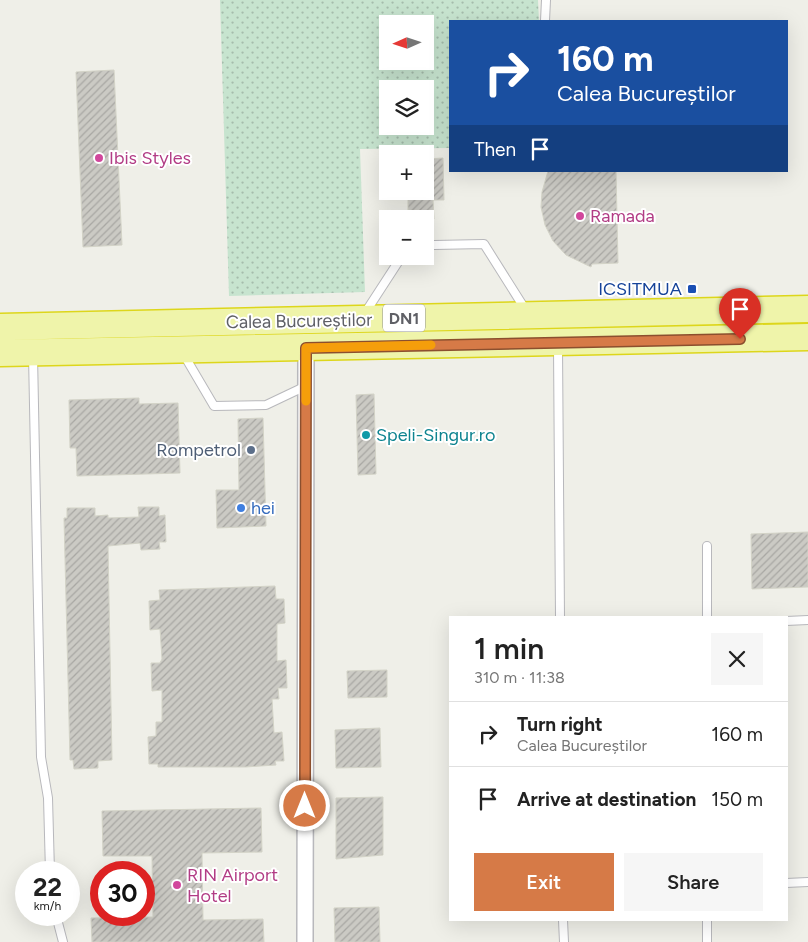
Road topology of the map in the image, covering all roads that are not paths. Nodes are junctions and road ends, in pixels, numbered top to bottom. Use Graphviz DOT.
graph roads {
  1 [pos="546,0"];
  2 [pos="545,20"];
  3 [pos="434,245"];
  4 [pos="396,265"];
  5 [pos="808,309"];
  6 [pos="529,315"];
  7 [pos="361,320"];
  8 [pos="0,327"];
  9 [pos="808,337"];
  10 [pos="558,342"];
  11 [pos="306,348"];
  12 [pos="181,349"];
  13 [pos="33,352"];
  14 [pos="0,353"];
  15 [pos="306,386"];
  16 [pos="707,546"];
  17 [pos="560,616"];
  18 [pos="707,616"];
  19 [pos="808,620"];
  20 [pos="788,621"];
  21 [pos="50,861"];
  22 [pos="808,882"];
  23 [pos="788,883"];
  24 [pos="563,921"];
  25 [pos="707,921"];
  26 [pos="59,926"];
  27 [pos="63,942"];
  28 [pos="305,942"];
  29 [pos="564,942"];
  30 [pos="707,942"];
  1 -- 2 [label="lane"];
  3 -- 6 [label="lane"];
  4 -- 7 [label="lane"];
  5 -- 6 [label="highway, Calea Bucureștilor / DN1"];
  6 -- 7 [label="highway, Calea Bucureștilor / DN1"];
  7 -- 8 [label="highway, Calea Bucureștilor / DN1"];
  9 -- 10 [label="highway, Calea Bucureștilor / DN1"];
  10 -- 11 [label="highway, Calea Bucureștilor / DN1"];
  10 -- 17 [label="lane"];
  11 -- 12 [label="highway, Calea Bucureștilor / DN1"];
  11 -- 15 [label="street"];
  12 -- 13 [label="highway, Calea Bucureștilor / DN1"];
  12 -- 15 [label="lane"];
  13 -- 14 [label="highway, Calea Bucureștilor / DN1"];
  13 -- 21 [label="lane"];
  15 -- 28 [label="street"];
  16 -- 18 [label="lane"];
  19 -- 20 [label="lane"];
  22 -- 23 [label="lane"];
  24 -- 29 [label="lane"];
  25 -- 30 [label="lane"];
  26 -- 27 [label="lane"];
}
